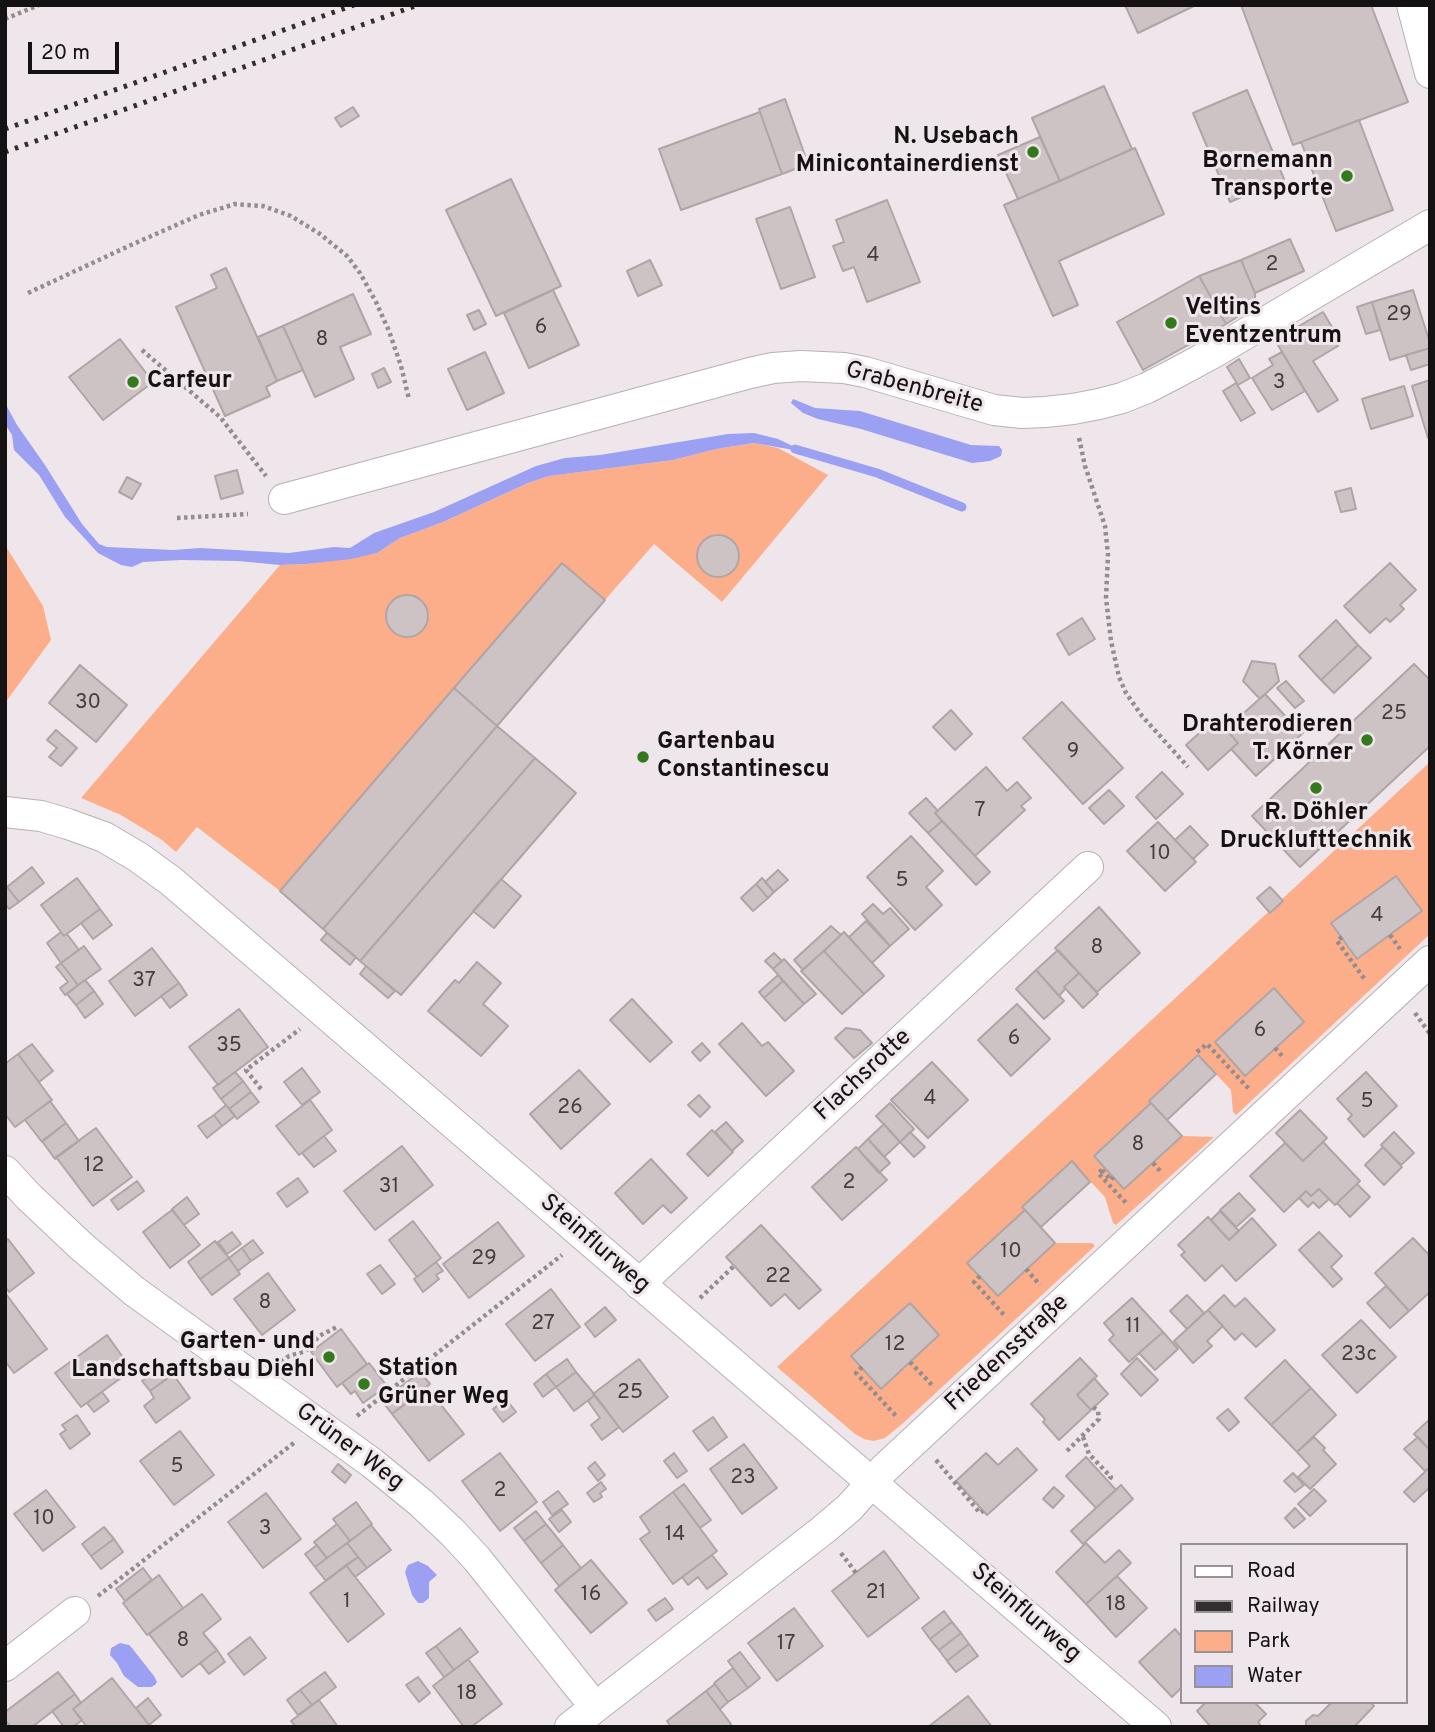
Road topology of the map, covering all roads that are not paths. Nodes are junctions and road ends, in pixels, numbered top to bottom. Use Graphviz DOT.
graph roads {
  1 [pos="1412,5"];
  2 [pos="1430,74"];
  3 [pos="1430,225"];
  4 [pos="284,499"];
  5 [pos="5,812"];
  6 [pos="1088,867"];
  7 [pos="1430,961"];
  8 [pos="5,1171"];
  9 [pos="639,1284"];
  10 [pos="872,1482"];
  11 [pos="75,1612"];
  12 [pos="5,1666"];
  13 [pos="595,1707"];
  14 [pos="570,1727"];
  15 [pos="1156,1727"];
  1 -- 2 [label="street"];
  3 -- 4 [label="street, Grabenbreite"];
  5 -- 9 [label="street, Steinflurweg"];
  6 -- 9 [label="street, Flachsrotte"];
  7 -- 10 [label="street, Friedensstraße"];
  8 -- 13 [label="street, Grüner Weg"];
  9 -- 10 [label="street, Steinflurweg"];
  10 -- 13 [label="street, Friedensstraße"];
  10 -- 15 [label="street, Steinflurweg"];
  11 -- 12 [label="street"];
  13 -- 14 [label="street, Friedensstraße"];
}
